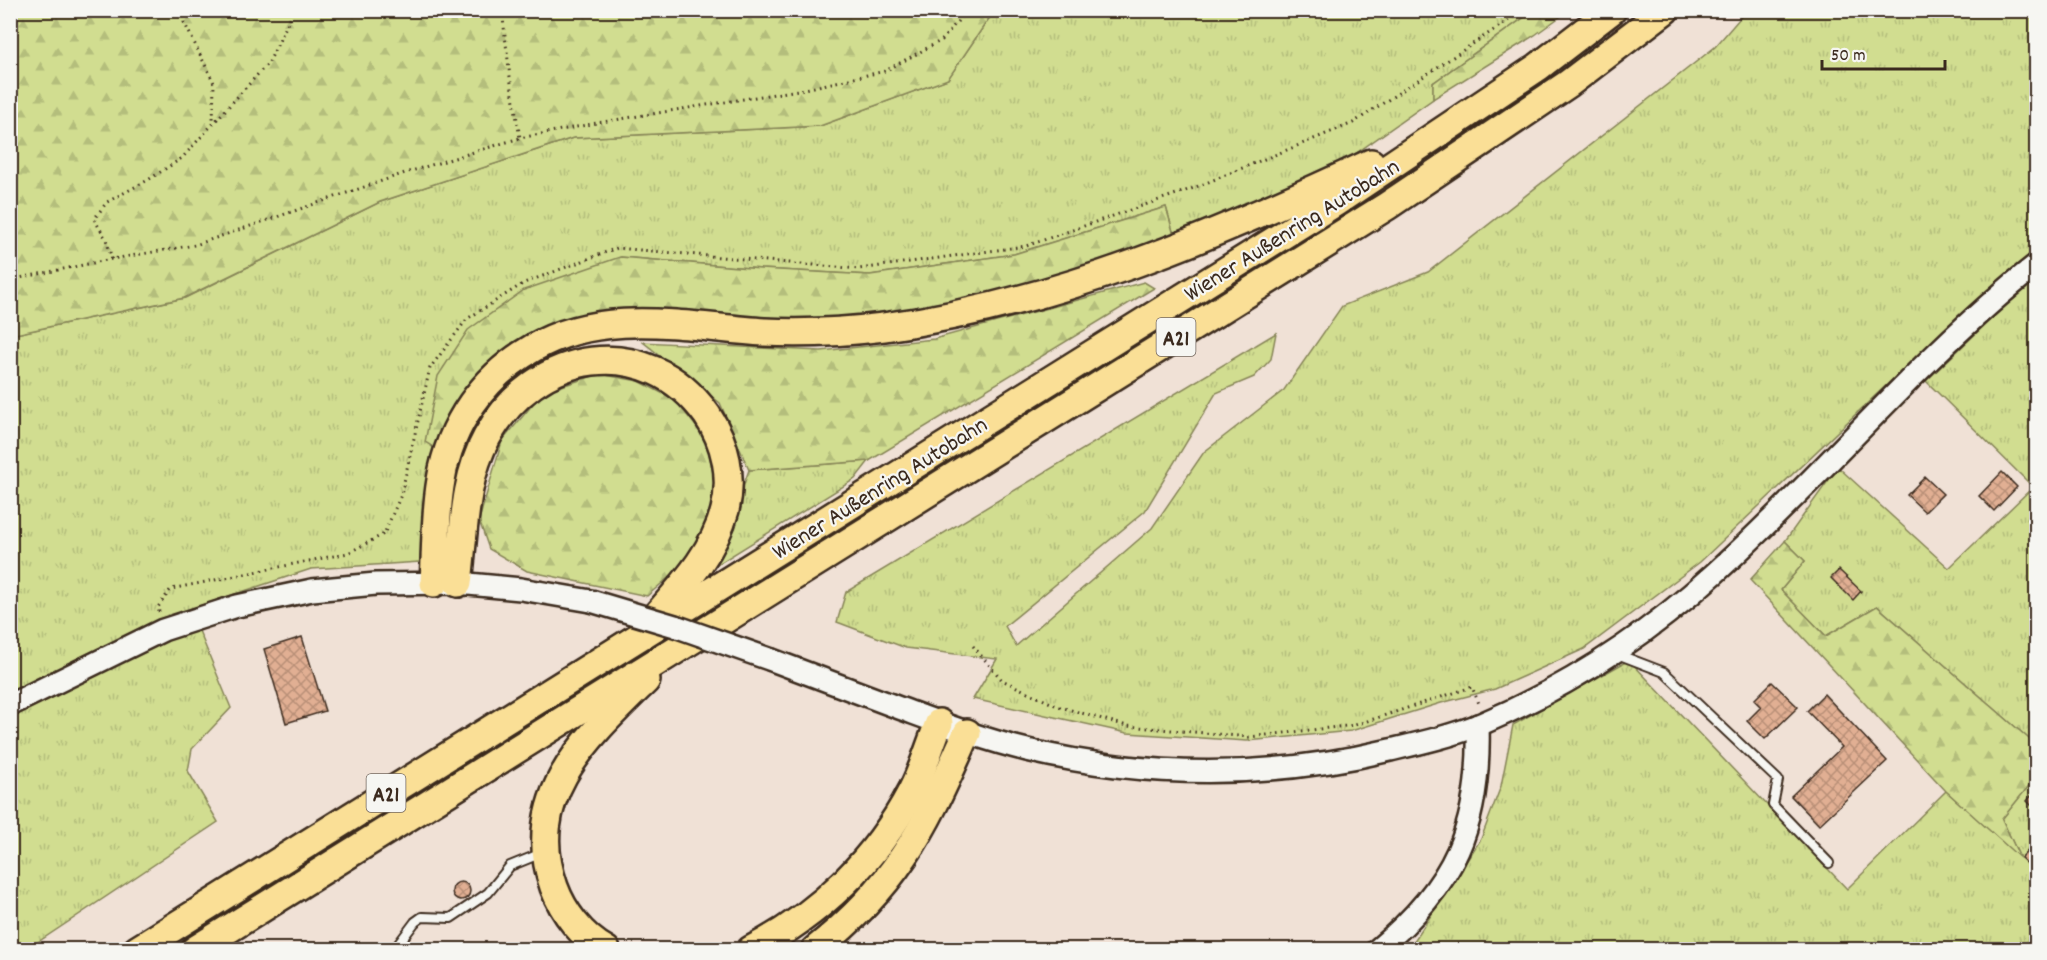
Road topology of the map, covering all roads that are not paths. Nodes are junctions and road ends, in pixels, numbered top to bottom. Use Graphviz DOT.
graph roads {
  1 [pos="1612,10"];
  2 [pos="1665,10"];
  3 [pos="1459,122"];
  4 [pos="2037,265"];
  5 [pos="446,583"];
  6 [pos="636,638"];
  7 [pos="678,650"];
  8 [pos="1613,652"];
  9 [pos="10,705"];
  10 [pos="939,723"];
  11 [pos="1478,725"];
  12 [pos="967,733"];
  13 [pos="546,851"];
  14 [pos="1829,863"];
  15 [pos="137,950"];
  16 [pos="195,950"];
  17 [pos="394,950"];
  18 [pos="606,950"];
  19 [pos="751,950"];
  20 [pos="815,950"];
  21 [pos="1377,950"];
  1 -- 3 [label="highway, Wiener Außenring Autobahn / A21"];
  2 -- 7 [label="highway, Wiener Außenring Autobahn / A21"];
  3 -- 5 [label="highway"];
  3 -- 6 [label="highway, Wiener Außenring Autobahn / A21"];
  4 -- 8 [label="main road"];
  5 -- 6 [label="highway"];
  5 -- 9 [label="main road"];
  5 -- 10 [label="main road, bridge"];
  6 -- 15 [label="highway, Wiener Außenring Autobahn / A21"];
  7 -- 13 [label="highway"];
  7 -- 16 [label="highway, Wiener Außenring Autobahn / A21"];
  8 -- 11 [label="main road"];
  8 -- 14 [label="lane"];
  10 -- 12 [label="main road"];
  10 -- 19 [label="highway"];
  11 -- 12 [label="main road"];
  11 -- 21 [label="main road"];
  12 -- 20 [label="highway"];
  13 -- 17 [label="lane"];
  13 -- 18 [label="highway"];
}
